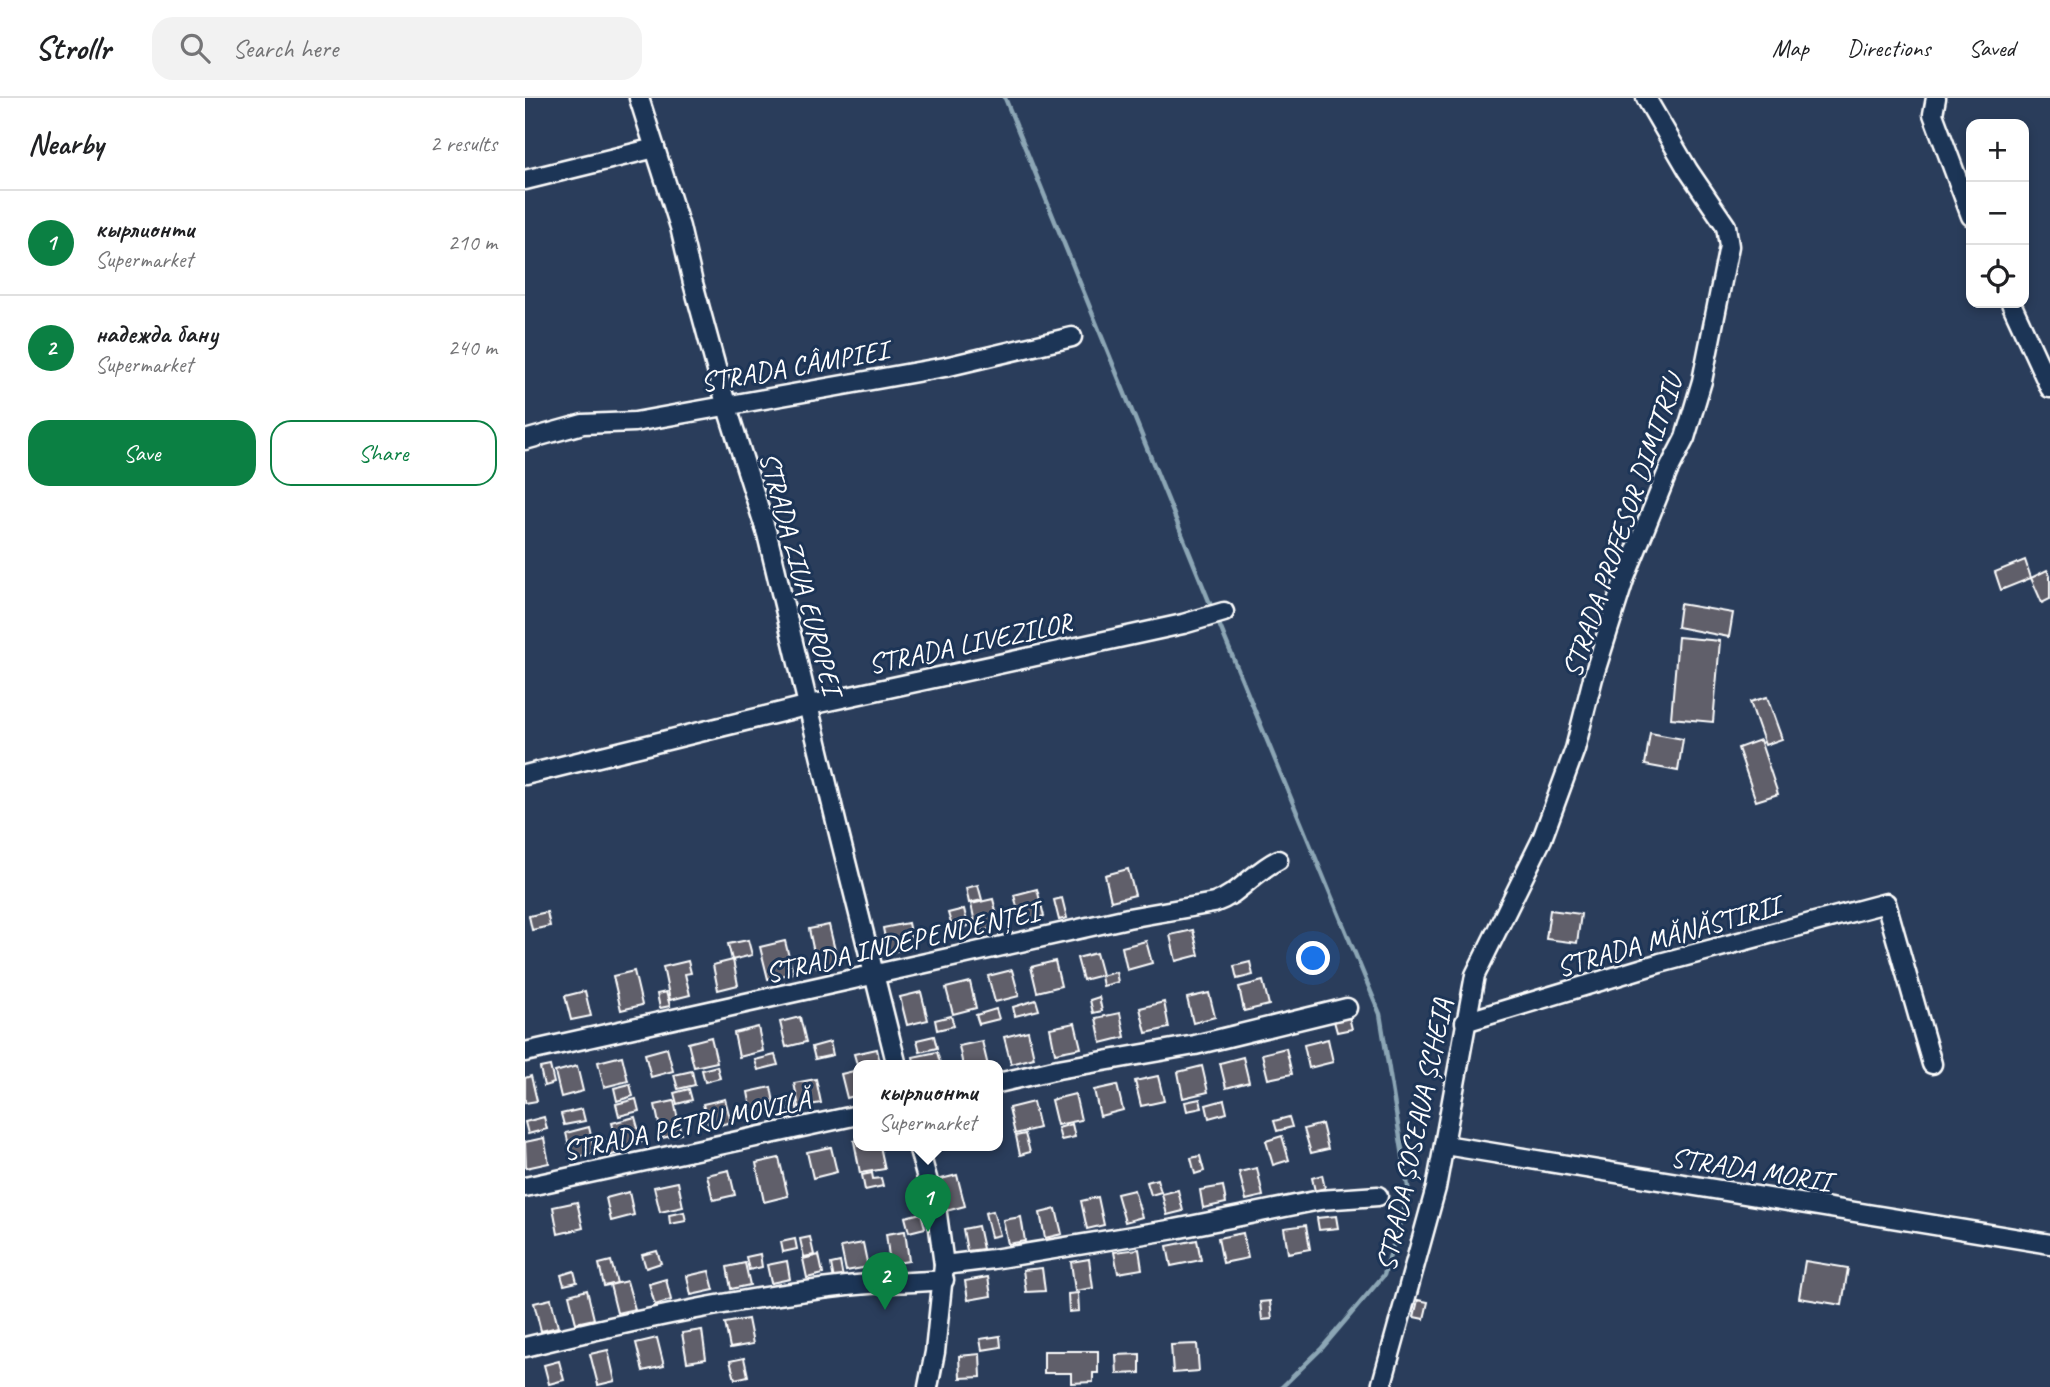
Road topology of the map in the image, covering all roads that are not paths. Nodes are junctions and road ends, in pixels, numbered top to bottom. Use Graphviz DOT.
graph roads {
  1 [pos="639,98"];
  2 [pos="1646,98"];
  3 [pos="1936,98"];
  4 [pos="655,148"];
  5 [pos="525,180"];
  6 [pos="1966,203"];
  7 [pos="2013,308"];
  8 [pos="1072,337"];
  9 [pos="2050,388"];
  10 [pos="726,404"];
  11 [pos="525,440"];
  12 [pos="1224,612"];
  13 [pos="810,705"];
  14 [pos="525,775"];
  15 [pos="1278,860"];
  16 [pos="874,974"];
  17 [pos="1475,975"];
  18 [pos="1347,1009"];
  19 [pos="1465,1022"];
  20 [pos="525,1052"];
  21 [pos="896,1060"];
  22 [pos="1932,1064"];
  23 [pos="1003,1082"];
  24 [pos="853,1116"];
  25 [pos="1444,1145"];
  26 [pos="919,1151"];
  27 [pos="525,1187"];
  28 [pos="1378,1196"];
  29 [pos="2050,1244"];
  30 [pos="944,1272"];
  31 [pos="525,1347"];
  32 [pos="928,1387"];
  33 [pos="1381,1387"];
  1 -- 4 [label="street, STRADA ZIUA EUROPEI"];
  2 -- 17 [label="street, STRADA PROFESOR DIMITRIU"];
  3 -- 6 [label="street"];
  4 -- 5 [label="street"];
  4 -- 10 [label="street, STRADA ZIUA EUROPEI"];
  7 -- 9 [label="street"];
  8 -- 10 [label="street, STRADA CÂMPIEI"];
  10 -- 11 [label="street, STRADA CÂMPIEI"];
  10 -- 13 [label="street, STRADA ZIUA EUROPEI"];
  12 -- 13 [label="street, STRADA LIVEZILOR"];
  13 -- 14 [label="street, STRADA LIVEZILOR"];
  13 -- 16 [label="street, STRADA ZIUA EUROPEI"];
  15 -- 16 [label="street, STRADA INDEPENDENȚEI"];
  16 -- 20 [label="street, STRADA INDEPENDENȚEI"];
  16 -- 21 [label="street, STRADA ZIUA EUROPEI"];
  17 -- 19 [label="street, STRADA ȘOSEAUA ȘCHEIA"];
  18 -- 23 [label="street"];
  19 -- 22 [label="street, STRADA MĂNĂSTIRII"];
  19 -- 25 [label="street, STRADA ȘOSEAUA ȘCHEIA"];
  24 -- 27 [label="street, STRADA PETRU MOVILĂ"];
  25 -- 29 [label="street, STRADA MORII"];
  25 -- 33 [label="street, STRADA ȘOSEAUA ȘCHEIA"];
  26 -- 30 [label="street"];
  28 -- 30 [label="street"];
  30 -- 31 [label="street"];
  30 -- 32 [label="street"];
}
